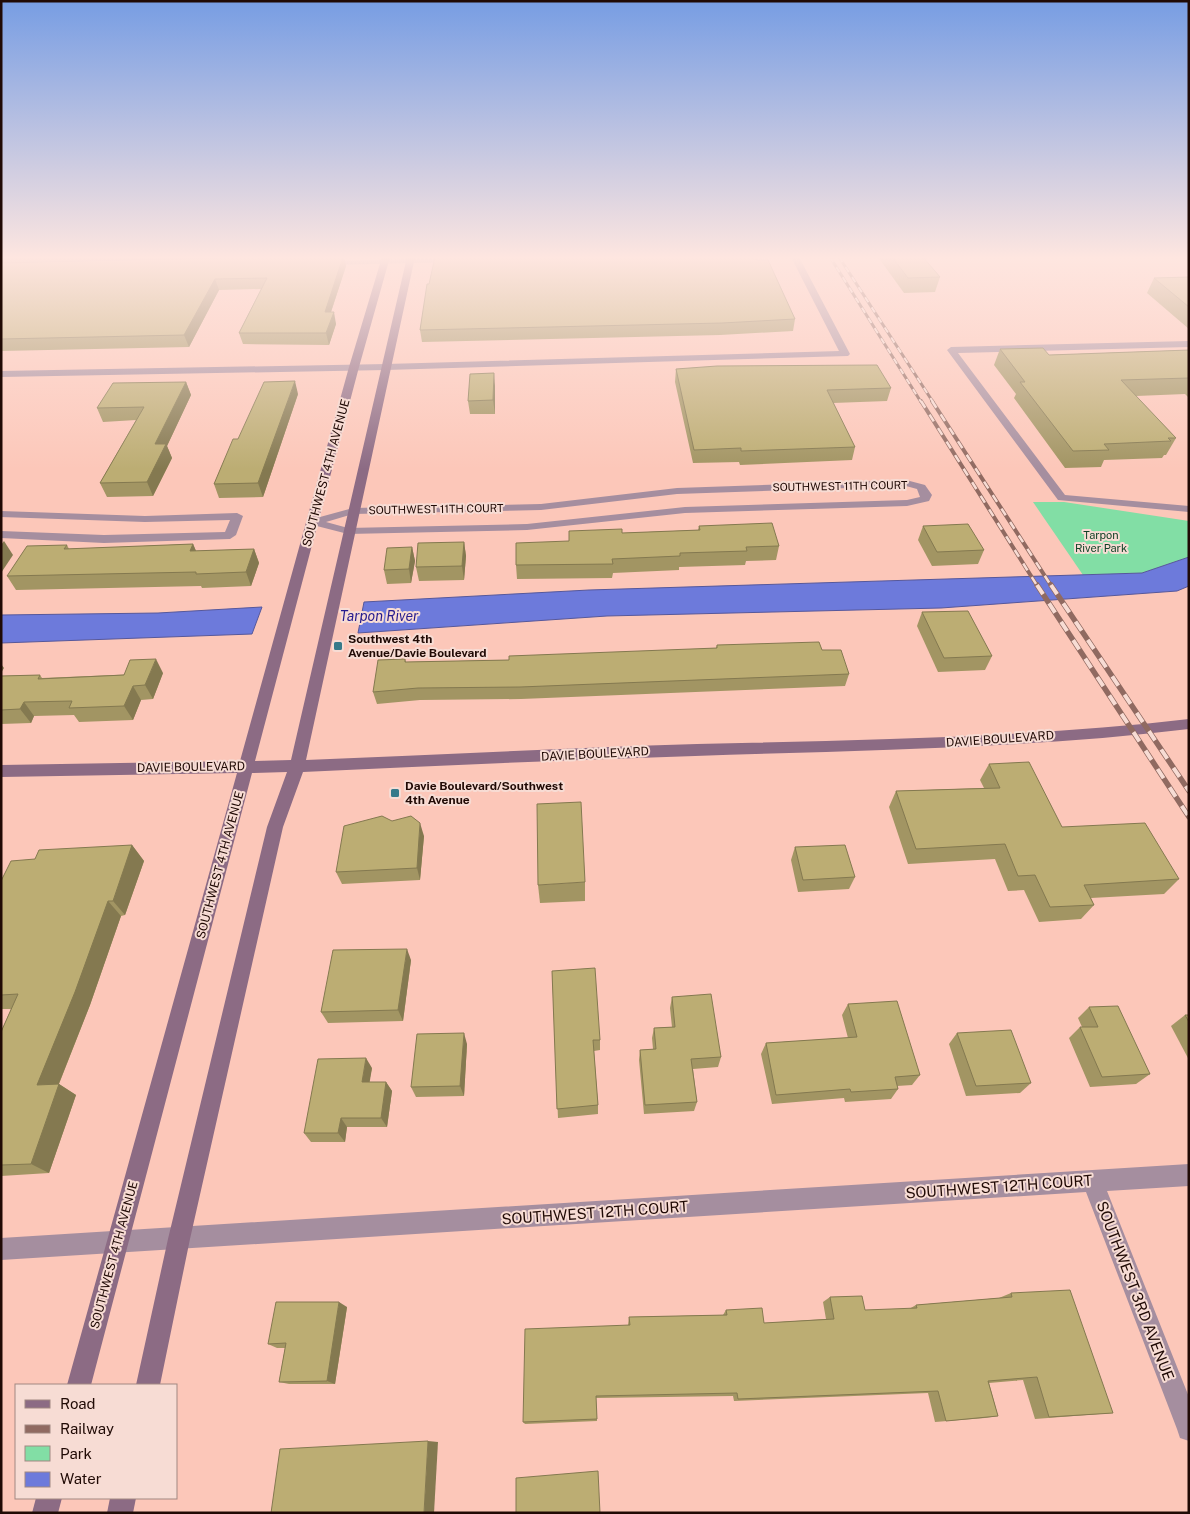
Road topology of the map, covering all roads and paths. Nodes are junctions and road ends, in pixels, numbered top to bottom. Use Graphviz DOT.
graph roads {
  1 [pos="366,328"];
  2 [pos="395,328"];
  3 [pos="831,328"];
  4 [pos="1189,344"];
  5 [pos="354,367"];
  6 [pos="386,367"];
  7 [pos="1,374"];
  8 [pos="1189,509"];
  9 [pos="353,511"];
  10 [pos="1,514"];
  11 [pos="313,522"];
  12 [pos="348,531"];
  13 [pos="1,534"];
  14 [pos="1189,724"];
  15 [pos="247,766"];
  16 [pos="297,766"];
  17 [pos="1,771"];
  18 [pos="1189,1175"];
  19 [pos="1092,1181"];
  20 [pos="179,1239"];
  21 [pos="117,1242"];
  22 [pos="1,1249"];
  23 [pos="79,1384"];
  24 [pos="148,1384"];
  25 [pos="1189,1430"];
  26 [pos="49,1499"];
  27 [pos="124,1499"];
  28 [pos="45,1513"];
  29 [pos="120,1513"];
  1 -- 5 [label="main road, SOUTHWEST 4TH AVENUE"];
  2 -- 6 [label="main road"];
  3 -- 6 [label="street"];
  4 -- 8 [label="street"];
  5 -- 6 [label="street"];
  5 -- 7 [label="street"];
  5 -- 11 [label="main road, SOUTHWEST 4TH AVENUE"];
  6 -- 9 [label="main road"];
  9 -- 11 [label="street, SOUTHWEST 11TH COURT"];
  9 -- 12 [label="main road"];
  9 -- 12 [label="street, SOUTHWEST 11TH COURT"];
  10 -- 13 [label="street"];
  11 -- 12 [label="street, SOUTHWEST 11TH COURT"];
  11 -- 15 [label="main road, SOUTHWEST 4TH AVENUE"];
  12 -- 16 [label="main road"];
  14 -- 16 [label="main road, DAVIE BOULEVARD"];
  15 -- 16 [label="main road, DAVIE BOULEVARD"];
  15 -- 17 [label="main road, DAVIE BOULEVARD"];
  15 -- 21 [label="main road, SOUTHWEST 4TH AVENUE"];
  16 -- 20 [label="main road"];
  18 -- 19 [label="street, SOUTHWEST 12TH COURT"];
  19 -- 20 [label="street, SOUTHWEST 12TH COURT"];
  19 -- 25 [label="street, SOUTHWEST 3RD AVENUE"];
  20 -- 21 [label="street, SOUTHWEST 12TH COURT"];
  20 -- 24 [label="main road"];
  21 -- 22 [label="street, SOUTHWEST 12TH COURT"];
  21 -- 23 [label="main road, SOUTHWEST 4TH AVENUE"];
  26 -- 28 [label="main road"];
  27 -- 29 [label="main road"];
}
